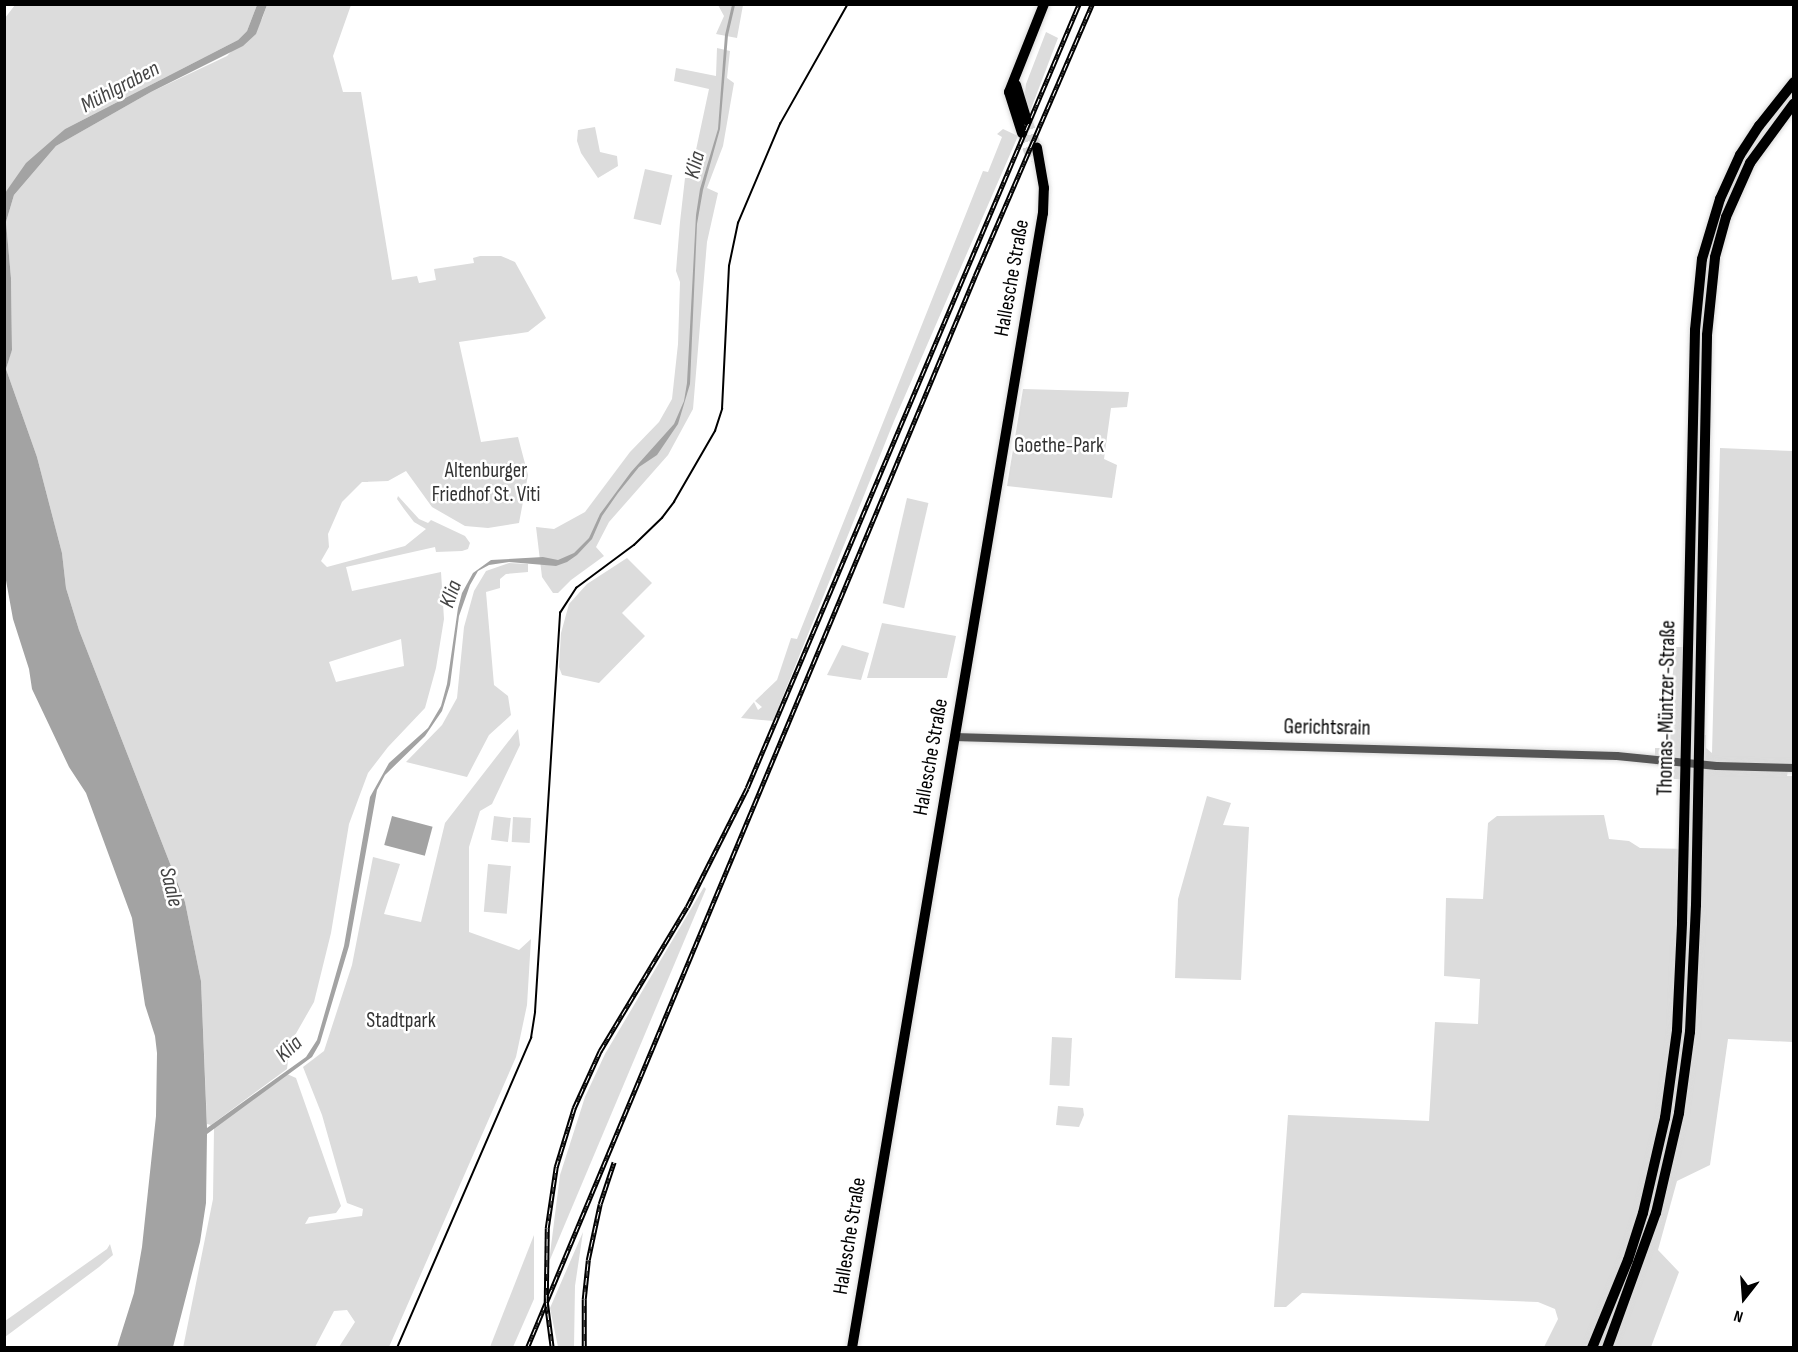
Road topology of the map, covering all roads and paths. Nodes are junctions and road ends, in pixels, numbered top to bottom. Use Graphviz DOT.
graph roads {
  1 [pos="1044,4"];
  2 [pos="1794,82"];
  3 [pos="1794,103"];
  4 [pos="1023,127"];
  5 [pos="1037,148"];
  6 [pos="1032,161"];
  7 [pos="1041,173"];
  8 [pos="954,737"];
  9 [pos="1685,763"];
  10 [pos="1698,764"];
  11 [pos="1794,768"];
  12 [pos="852,1347"];
  13 [pos="1592,1347"];
  14 [pos="1607,1347"];
  1 -- 4 [label="main road"];
  2 -- 9 [label="main road, Thomas-Müntzer-Straße"];
  3 -- 10 [label="main road, Thomas-Müntzer-Straße"];
  5 -- 7 [label="main road, Hallesche Straße"];
  6 -- 7 [label="main road"];
  7 -- 8 [label="main road, Hallesche Straße"];
  8 -- 9 [label="street, Gerichtsrain"];
  8 -- 12 [label="main road, Hallesche Straße"];
  9 -- 10 [label="street, Gerichtsrain"];
  9 -- 13 [label="main road, Thomas-Müntzer-Straße"];
  10 -- 11 [label="street, Gerichtsrain"];
  10 -- 14 [label="main road, Thomas-Müntzer-Straße"];
}
